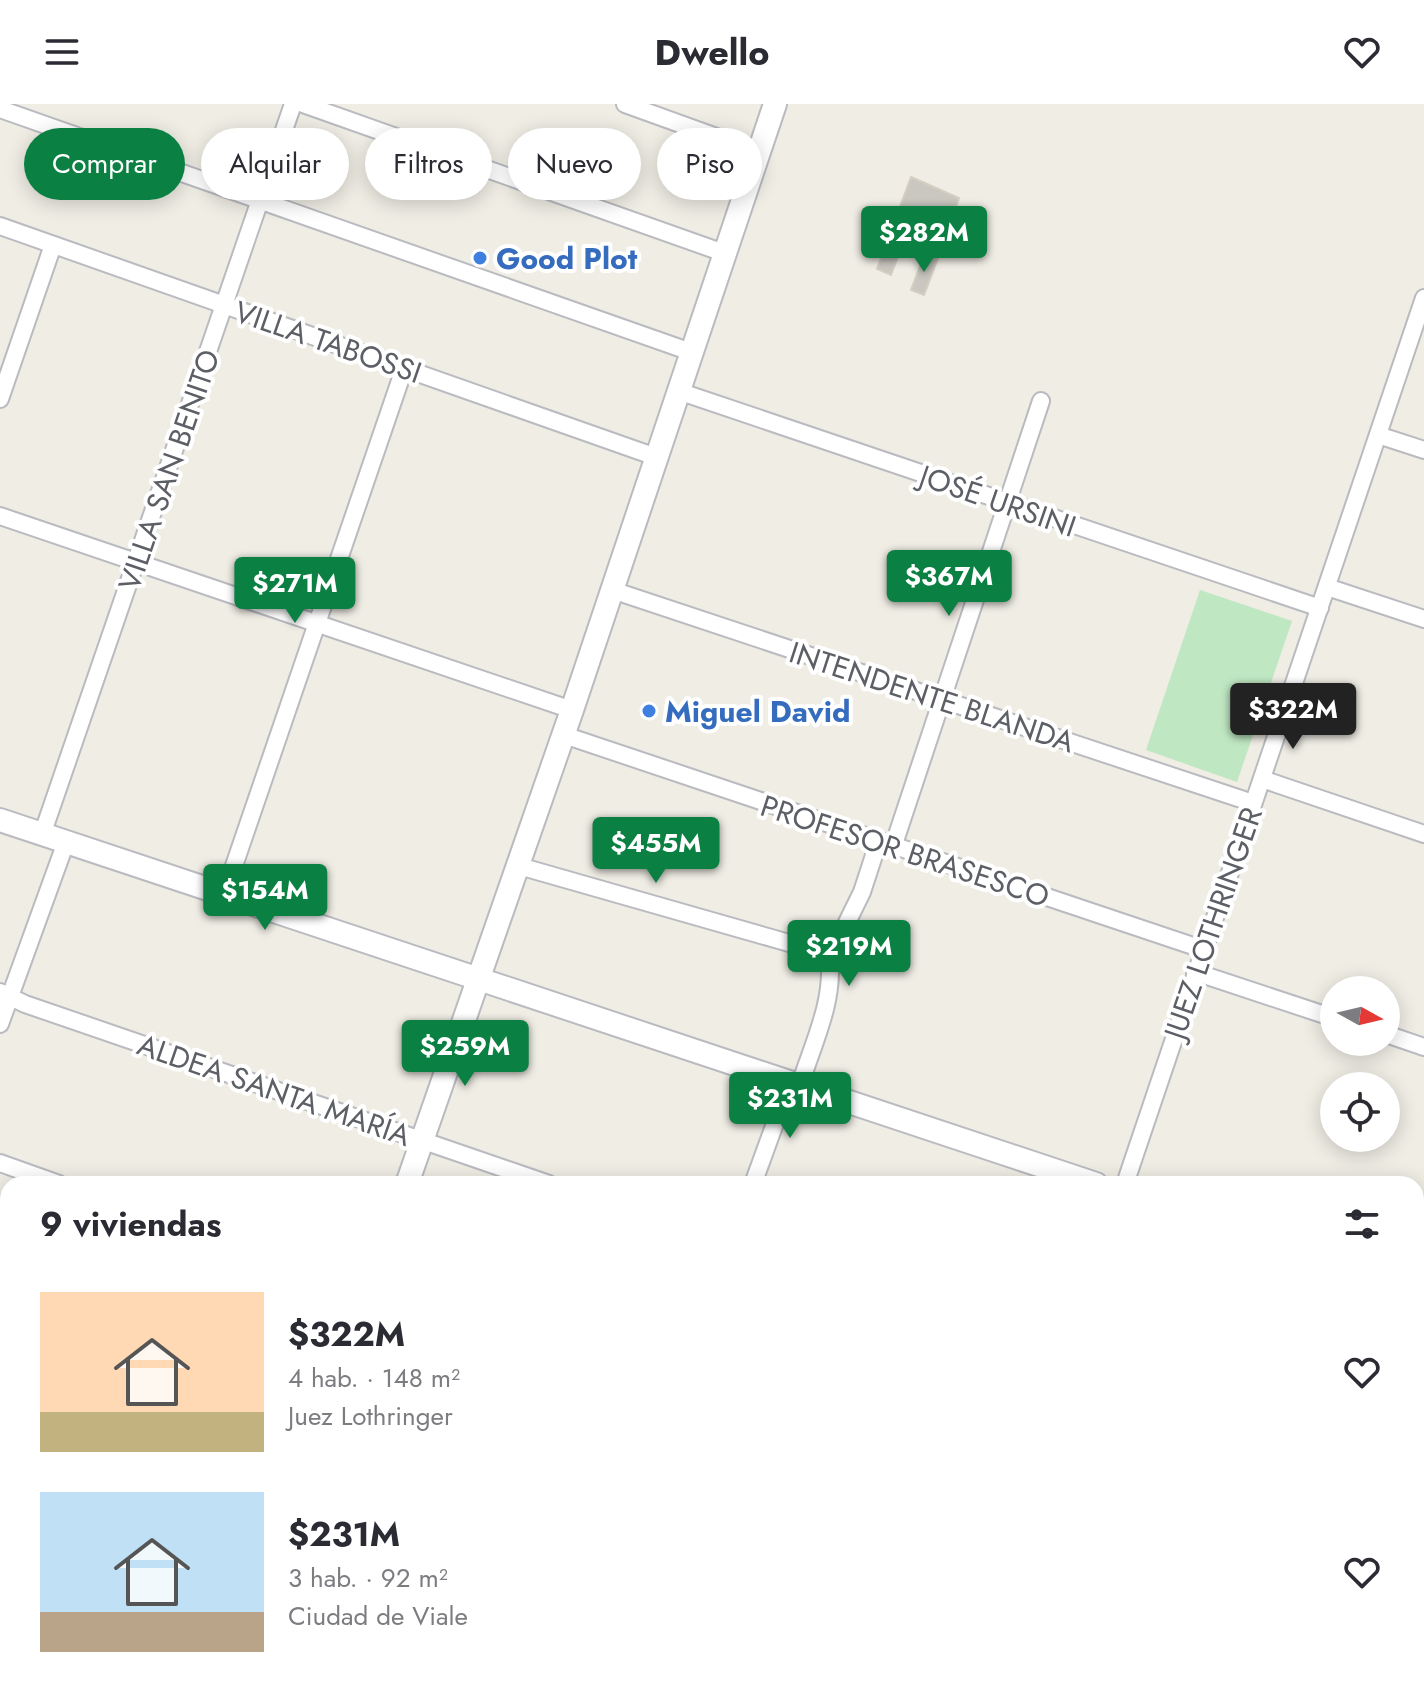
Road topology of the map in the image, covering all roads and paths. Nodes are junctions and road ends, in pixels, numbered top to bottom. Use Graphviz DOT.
graph roads {
  1 [pos="293,104"];
  2 [pos="303,104"];
  3 [pos="625,104"];
  4 [pos="775,104"];
  5 [pos="0,109"];
  6 [pos="285,128"];
  7 [pos="692,128"];
  8 [pos="762,141"];
  9 [pos="201,179"];
  10 [pos="260,200"];
  11 [pos="742,200"];
  12 [pos="0,226"];
  13 [pos="53,245"];
  14 [pos="724,253"];
  15 [pos="1424,298"];
  16 [pos="224,306"];
  17 [pos="691,352"];
  18 [pos="404,369"];
  19 [pos="678,391"];
  20 [pos="0,396"];
  21 [pos="1041,401"];
  22 [pos="1378,435"];
  23 [pos="1424,450"];
  24 [pos="656,457"];
  25 [pos="1007,505"];
  26 [pos="0,516"];
  27 [pos="137,564"];
  28 [pos="1327,587"];
  29 [pos="612,590"];
  30 [pos="1320,608"];
  31 [pos="1424,619"];
  32 [pos="316,625"];
  33 [pos="942,700"];
  34 [pos="572,710"];
  35 [pos="564,735"];
  36 [pos="1262,779"];
  37 [pos="1253,803"];
  38 [pos="0,820"];
  39 [pos="1424,834"];
  40 [pos="42,835"];
  41 [pos="66,842"];
  42 [pos="886,845"];
  43 [pos="519,866"];
  44 [pos="224,895"];
  45 [pos="1202,949"];
  46 [pos="829,959"];
  47 [pos="1195,972"];
  48 [pos="479,977"];
  49 [pos="5,995"];
  50 [pos="1320,1013"];
  51 [pos="0,1024"];
  52 [pos="1400,1039"];
  53 [pos="1424,1047"];
  54 [pos="795,1083"];
  55 [pos="422,1140"];
  56 [pos="0,1163"];
  57 [pos="37,1176"];
  58 [pos="410,1176"];
  59 [pos="526,1176"];
  60 [pos="756,1176"];
  61 [pos="1072,1176"];
  62 [pos="1128,1176"];
  1 -- 6 [label="street, VILLA SAN BENITO"];
  2 -- 14 [label="street"];
  3 -- 7 [label="street"];
  4 -- 8 [label="street"];
  5 -- 9 [label="street"];
  10 -- 16 [label="street, VILLA SAN BENITO"];
  10 -- 17 [label="street"];
  11 -- 14 [label="street"];
  12 -- 13 [label="street, VILLA TABOSSI"];
  13 -- 16 [label="street, VILLA TABOSSI"];
  13 -- 20 [label="street"];
  14 -- 17 [label="street"];
  15 -- 22 [label="street, JUEZ LOTHRINGER"];
  16 -- 18 [label="street, VILLA TABOSSI"];
  16 -- 27 [label="street, VILLA SAN BENITO"];
  17 -- 19 [label="street"];
  18 -- 24 [label="street, VILLA TABOSSI"];
  18 -- 32 [label="street"];
  19 -- 24 [label="street"];
  19 -- 25 [label="street, JOSÉ URSINI"];
  21 -- 25 [label="street"];
  22 -- 23 [label="street"];
  22 -- 28 [label="street, JUEZ LOTHRINGER"];
  24 -- 29 [label="street"];
  25 -- 30 [label="street, JOSÉ URSINI"];
  25 -- 33 [label="street"];
  26 -- 27 [label="street"];
  27 -- 32 [label="street"];
  27 -- 40 [label="street, VILLA SAN BENITO"];
  28 -- 30 [label="street, JUEZ LOTHRINGER"];
  28 -- 31 [label="street"];
  29 -- 33 [label="street, INTENDENTE BLANDA"];
  29 -- 34 [label="street"];
  30 -- 36 [label="street, JUEZ LOTHRINGER"];
  32 -- 34 [label="street"];
  32 -- 44 [label="street"];
  33 -- 37 [label="street, INTENDENTE BLANDA"];
  33 -- 42 [label="street"];
  34 -- 35 [label="street"];
  35 -- 42 [label="street, PROFESOR BRASESCO"];
  35 -- 43 [label="street"];
  36 -- 37 [label="street, JUEZ LOTHRINGER"];
  36 -- 39 [label="street"];
  37 -- 45 [label="street, JUEZ LOTHRINGER"];
  38 -- 40 [label="street"];
  40 -- 41 [label="street"];
  41 -- 44 [label="street"];
  41 -- 49 [label="street"];
  42 -- 45 [label="street, PROFESOR BRASESCO"];
  42 -- 46 [label="street"];
  43 -- 46 [label="street"];
  43 -- 48 [label="street"];
  44 -- 48 [label="street"];
  45 -- 47 [label="street, JUEZ LOTHRINGER"];
  46 -- 54 [label="street"];
  47 -- 50 [label="street"];
  47 -- 62 [label="street, JUEZ LOTHRINGER"];
  48 -- 54 [label="street"];
  48 -- 55 [label="street"];
  49 -- 51 [label="street"];
  49 -- 55 [label="street, ALDEA SANTA MARÍA"];
  52 -- 53 [label="street"];
  54 -- 60 [label="street"];
  54 -- 61 [label="street"];
  55 -- 58 [label="street"];
  55 -- 59 [label="street, ALDEA SANTA MARÍA"];
  56 -- 57 [label="street"];
}
